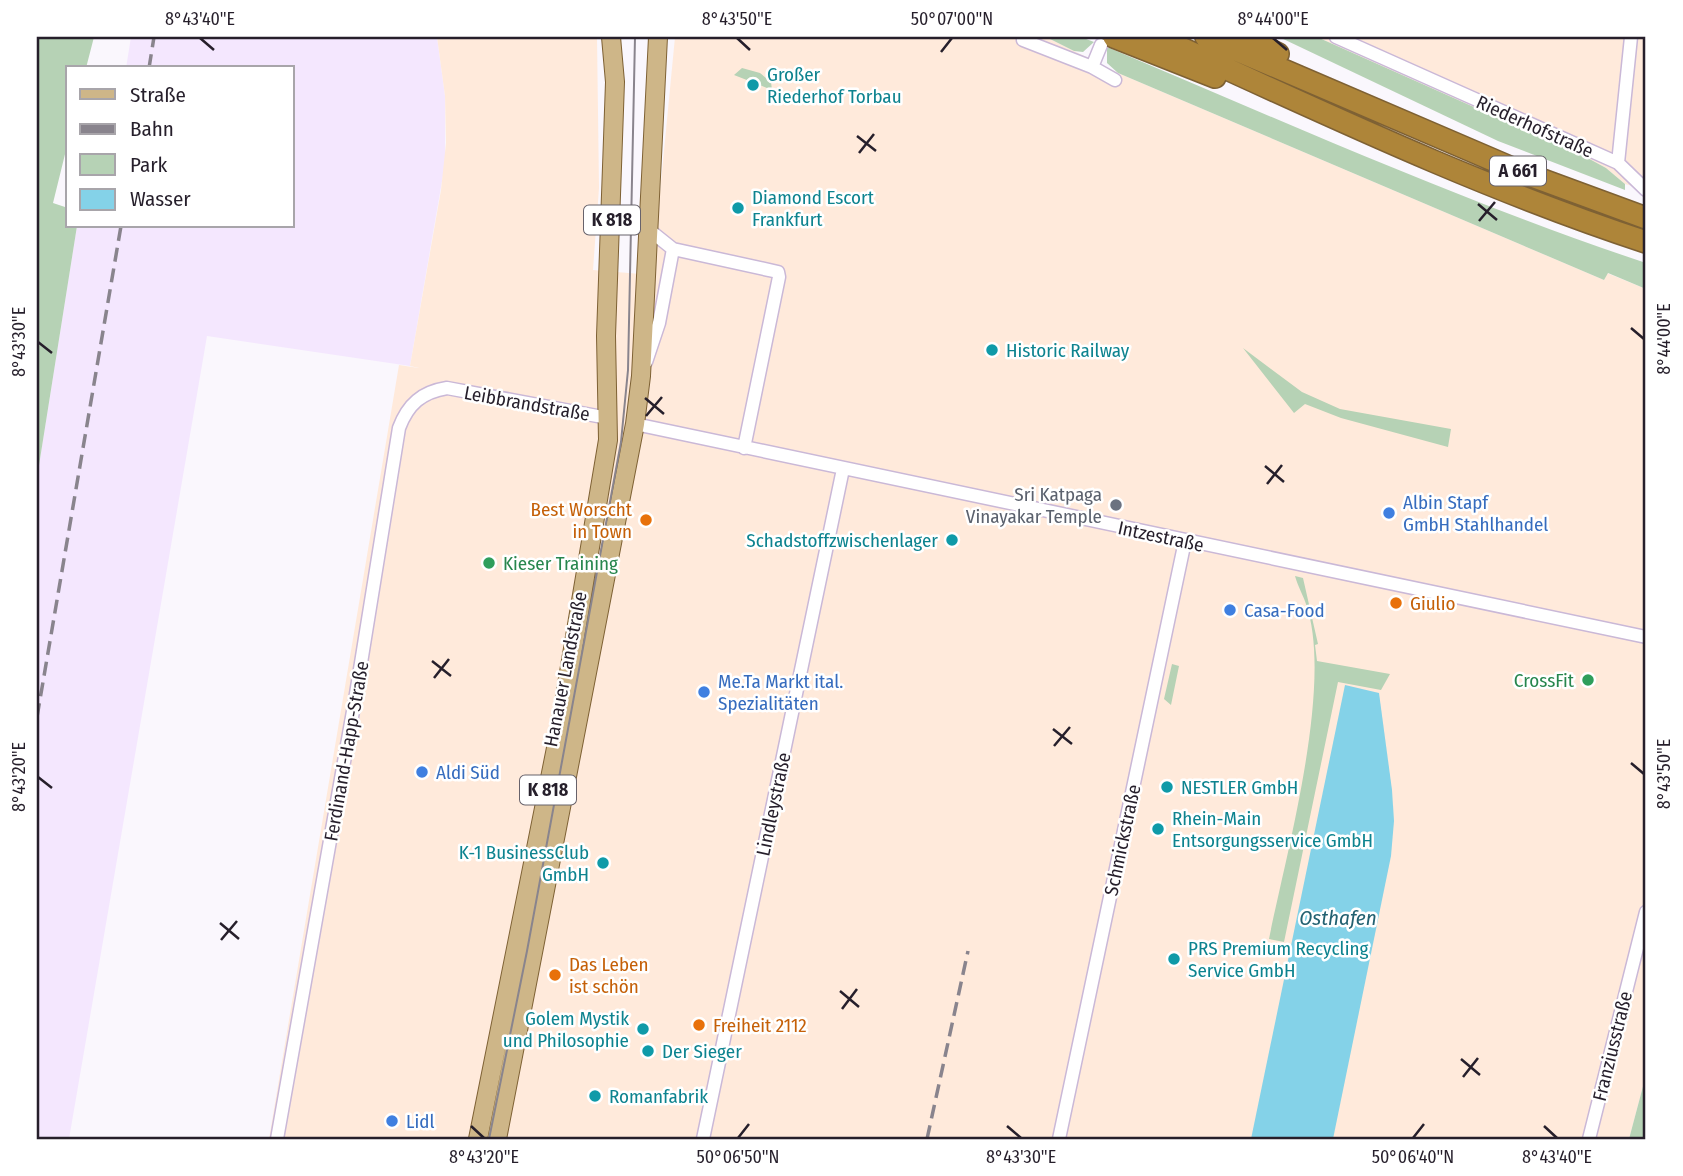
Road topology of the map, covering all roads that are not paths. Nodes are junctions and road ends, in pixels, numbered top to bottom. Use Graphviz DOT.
graph roads {
  1 [pos="611,37"];
  2 [pos="658,37"];
  3 [pos="1157,37"];
  4 [pos="1206,37"];
  5 [pos="1245,37"];
  6 [pos="1336,37"];
  7 [pos="1630,37"];
  8 [pos="1023,40"];
  9 [pos="1108,41"];
  10 [pos="1092,67"];
  11 [pos="1115,80"];
  12 [pos="1298,101"];
  13 [pos="1397,119"];
  14 [pos="1618,163"];
  15 [pos="1646,190"];
  16 [pos="1645,218"];
  17 [pos="648,229"];
  18 [pos="1646,242"];
  19 [pos="673,250"];
  20 [pos="641,376"];
  21 [pos="447,388"];
  22 [pos="608,418"];
  23 [pos="635,424"];
  24 [pos="744,448"];
  25 [pos="844,469"];
  26 [pos="1185,541"];
  27 [pos="1646,637"];
  28 [pos="1646,912"];
  29 [pos="277,1139"];
  30 [pos="478,1139"];
  31 [pos="497,1139"];
  32 [pos="703,1139"];
  33 [pos="1059,1139"];
  34 [pos="1588,1139"];
  1 -- 22 [label="main road, Hanauer Landstraße / K 818"];
  2 -- 17 [label="main road, Hanauer Landstraße / K 818"];
  3 -- 12 [label="highway, A 661"];
  4 -- 13 [label="highway, A 661"];
  5 -- 13 [label="highway"];
  6 -- 14 [label="street, Riederhofstraße"];
  7 -- 14 [label="street, Riederhofstraße"];
  8 -- 10 [label="street"];
  9 -- 10 [label="street"];
  9 -- 12 [label="highway"];
  10 -- 11 [label="street"];
  12 -- 18 [label="highway, A 661"];
  13 -- 16 [label="highway, A 661"];
  14 -- 15 [label="street"];
  17 -- 19 [label="street"];
  17 -- 20 [label="main road, Hanauer Landstraße / K 818"];
  19 -- 20 [label="street"];
  19 -- 24 [label="street"];
  20 -- 23 [label="main road, Hanauer Landstraße / K 818"];
  21 -- 22 [label="street, Leibbrandstraße"];
  21 -- 29 [label="street, Ferdinand-Happ-Straße"];
  22 -- 23 [label="main road"];
  22 -- 30 [label="main road, Hanauer Landstraße / K 818"];
  23 -- 24 [label="street, Intzestraße"];
  23 -- 31 [label="main road, Hanauer Landstraße / K 818"];
  24 -- 25 [label="street, Intzestraße"];
  25 -- 26 [label="street, Intzestraße"];
  25 -- 32 [label="street, Lindleystraße"];
  26 -- 27 [label="street, Intzestraße"];
  26 -- 33 [label="street, Schmickstraße"];
  28 -- 34 [label="street, Franziusstraße"];
}
